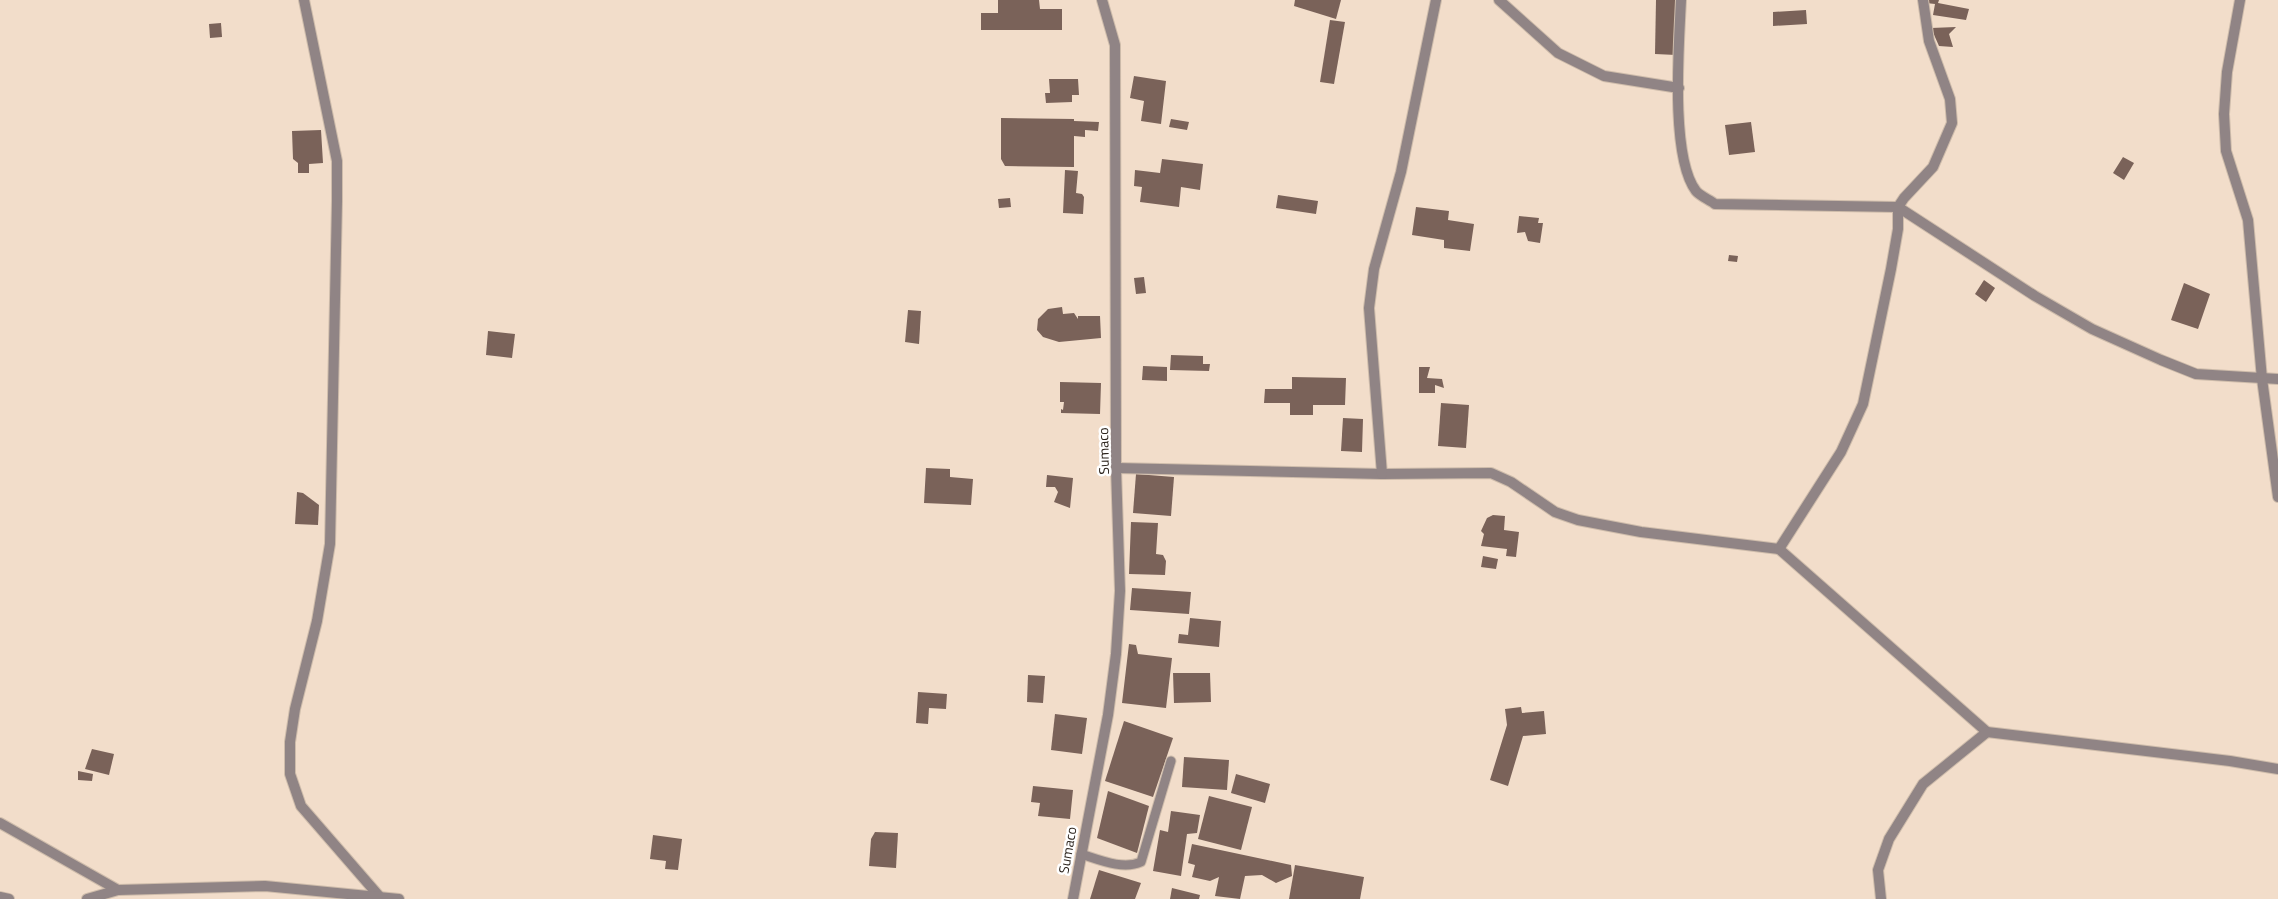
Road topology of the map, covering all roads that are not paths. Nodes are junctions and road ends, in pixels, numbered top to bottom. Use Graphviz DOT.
graph roads {
  1 [pos="304,0"];
  2 [pos="1102,0"];
  3 [pos="1434,0"];
  4 [pos="1499,0"];
  5 [pos="1681,0"];
  6 [pos="1923,0"];
  7 [pos="2240,0"];
  8 [pos="1679,88"];
  9 [pos="1898,207"];
  10 [pos="2262,379"];
  11 [pos="2278,379"];
  12 [pos="1116,468"];
  13 [pos="1382,474"];
  14 [pos="2278,497"];
  15 [pos="1779,549"];
  16 [pos="1988,732"];
  17 [pos="1171,761"];
  18 [pos="2278,769"];
  19 [pos="0,823"];
  20 [pos="1081,854"];
  21 [pos="118,890"];
  22 [pos="379,896"];
  23 [pos="0,897"];
  24 [pos="9,899"];
  25 [pos="86,899"];
  26 [pos="399,899"];
  27 [pos="1073,899"];
  28 [pos="1881,899"];
  1 -- 22 [label="street"];
  2 -- 12 [label="street, Sumaco"];
  3 -- 13 [label="street"];
  4 -- 8 [label="street"];
  5 -- 8 [label="street"];
  6 -- 9 [label="street"];
  7 -- 10 [label="street"];
  8 -- 9 [label="street"];
  9 -- 10 [label="street"];
  9 -- 15 [label="street"];
  10 -- 11 [label="street"];
  10 -- 14 [label="street"];
  12 -- 13 [label="street"];
  12 -- 20 [label="street, Sumaco"];
  13 -- 15 [label="street"];
  15 -- 16 [label="street"];
  16 -- 18 [label="street"];
  16 -- 28 [label="street"];
  17 -- 20 [label="lane"];
  19 -- 21 [label="street"];
  20 -- 27 [label="street, Sumaco"];
  21 -- 22 [label="street"];
  21 -- 25 [label="street"];
  22 -- 26 [label="street"];
  23 -- 24 [label="street"];
}
